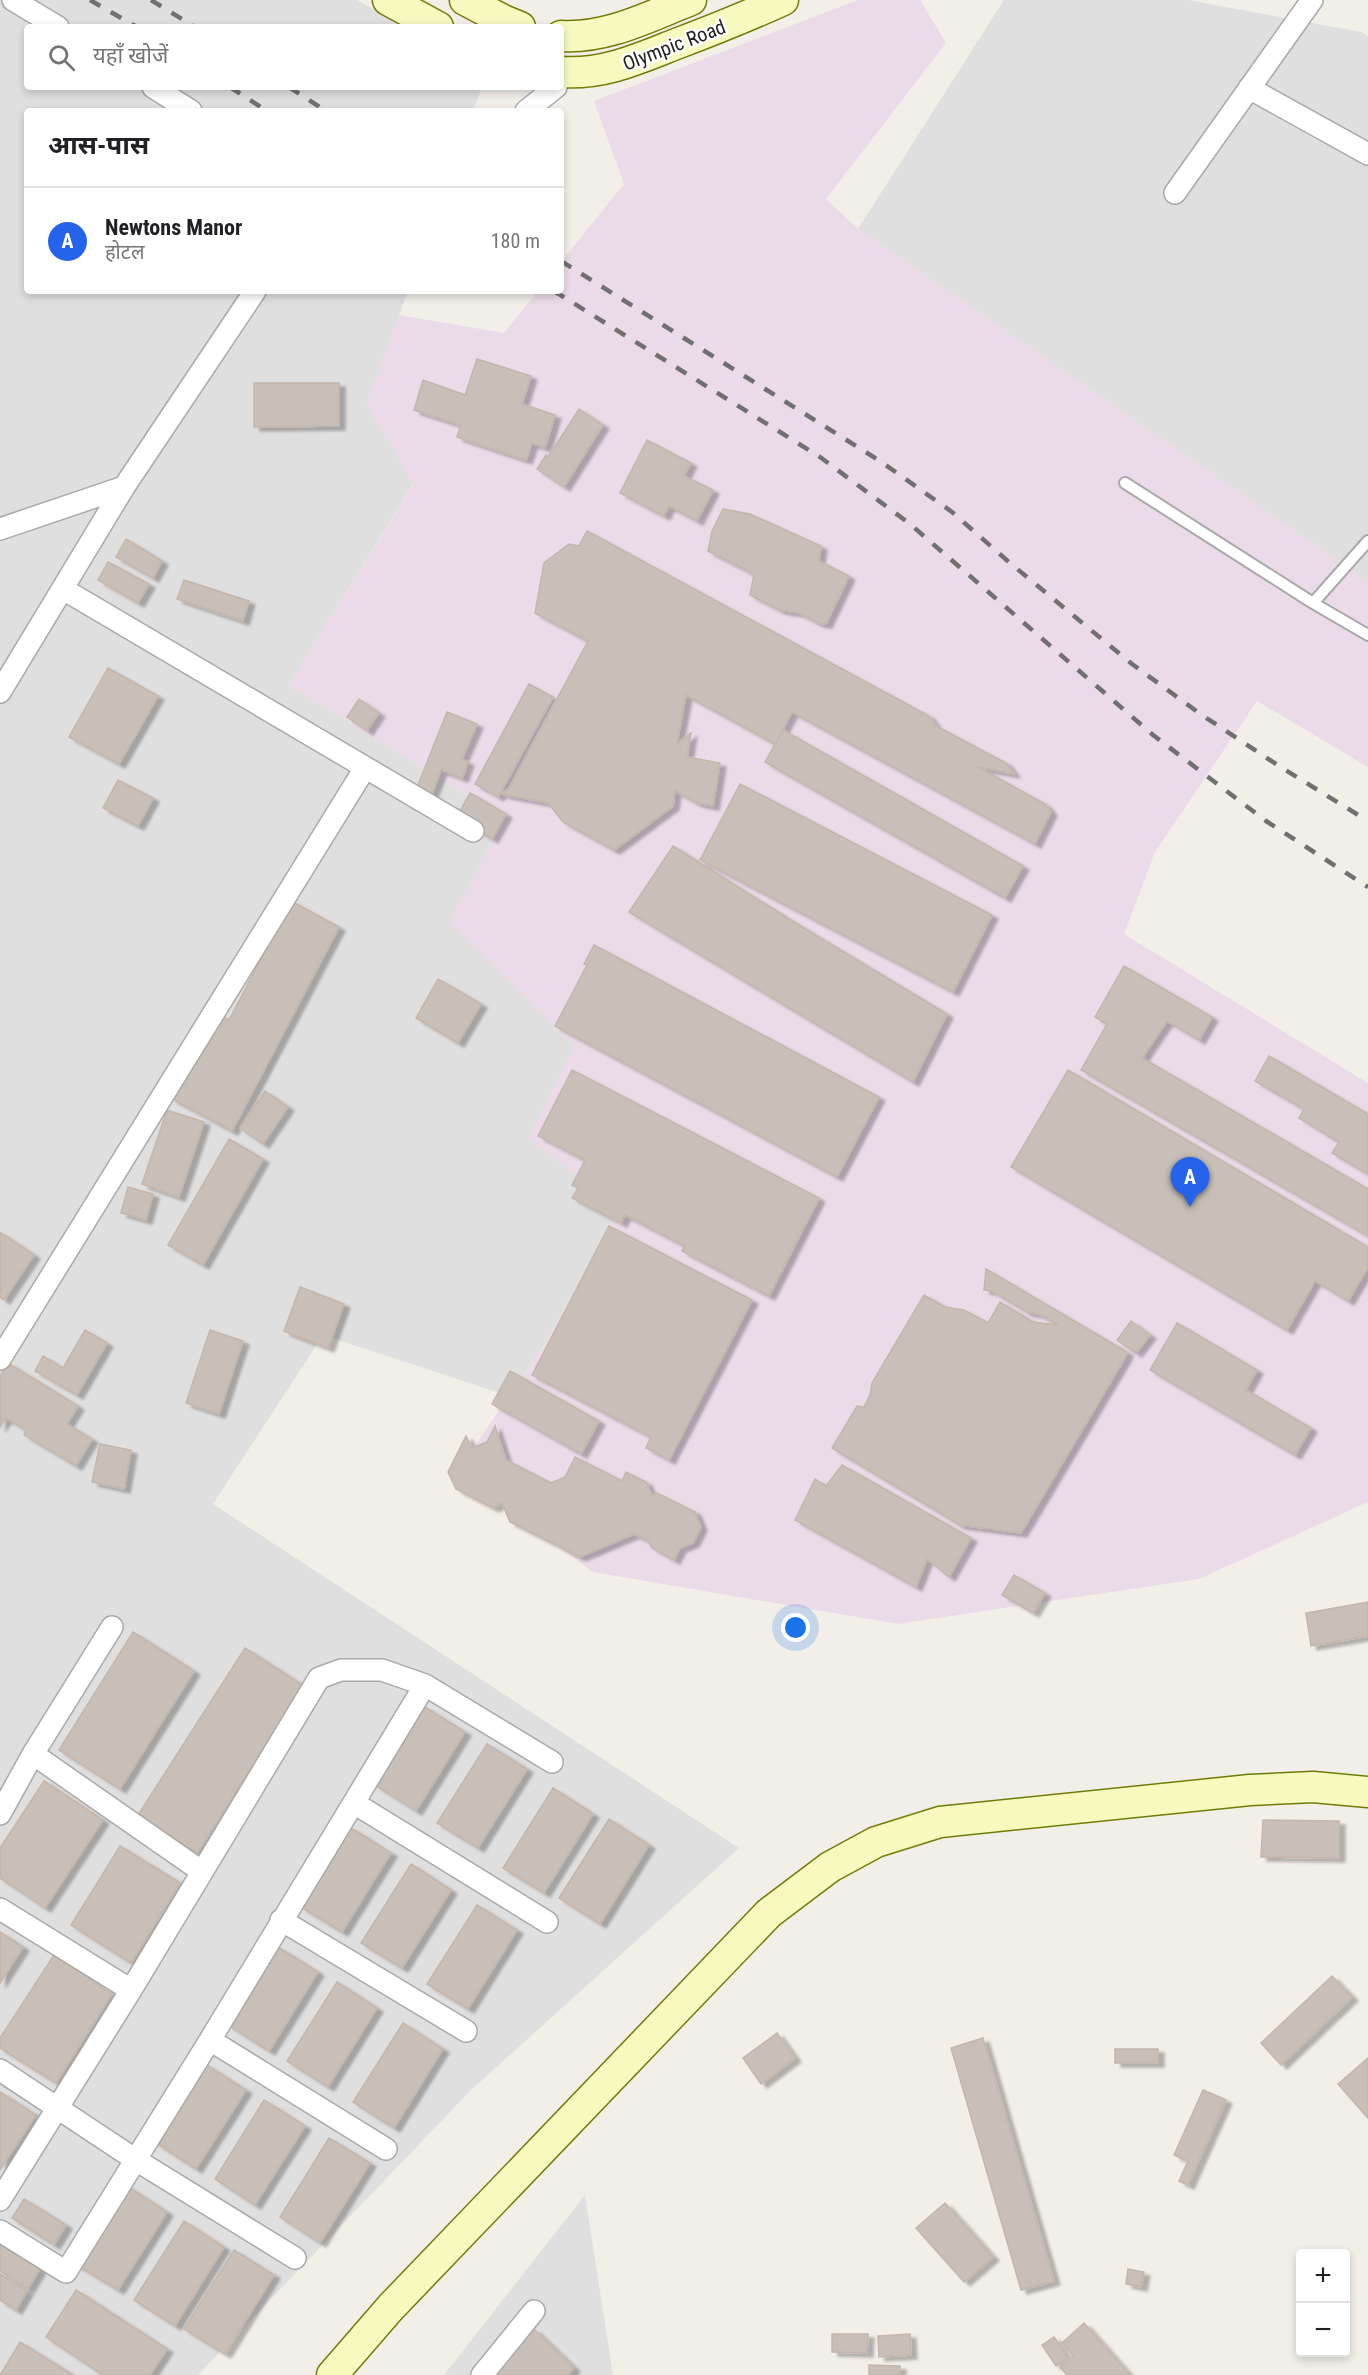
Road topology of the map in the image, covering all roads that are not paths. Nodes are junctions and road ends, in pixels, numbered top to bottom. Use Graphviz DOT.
graph roads {
  1 [pos="14,0"];
  2 [pos="388,0"];
  3 [pos="465,0"];
  4 [pos="691,0"];
  5 [pos="783,0"];
  6 [pos="1312,0"];
  7 [pos="53,24"];
  8 [pos="432,24"];
  9 [pos="513,24"];
  10 [pos="564,36"];
  11 [pos="564,78"];
  12 [pos="1249,88"];
  13 [pos="158,90"];
  14 [pos="549,90"];
  15 [pos="186,108"];
  16 [pos="529,108"];
  17 [pos="1368,154"];
  18 [pos="1175,194"];
  19 [pos="253,294"];
  20 [pos="1125,483"];
  21 [pos="124,487"];
  22 [pos="0,529"];
  23 [pos="1368,541"];
  24 [pos="63,589"];
  25 [pos="1313,603"];
  26 [pos="1368,634"];
  27 [pos="0,692"];
  28 [pos="365,768"];
  29 [pos="473,831"];
  30 [pos="0,1359"];
  31 [pos="112,1627"];
  32 [pos="425,1685"];
  33 [pos="33,1754"];
  34 [pos="552,1762"];
  35 [pos="1368,1792"];
  36 [pos="354,1803"];
  37 [pos="0,1814"];
  38 [pos="201,1872"];
  39 [pos="0,1909"];
  40 [pos="281,1920"];
  41 [pos="547,1922"];
  42 [pos="131,1990"];
  43 [pos="466,2031"];
  44 [pos="210,2040"];
  45 [pos="0,2070"];
  46 [pos="56,2108"];
  47 [pos="386,2150"];
  48 [pos="136,2160"];
  49 [pos="0,2199"];
  50 [pos="0,2231"];
  51 [pos="295,2258"];
  52 [pos="534,2311"];
  53 [pos="332,2375"];
  54 [pos="483,2375"];
  1 -- 7 [label="street"];
  2 -- 8 [label="street"];
  3 -- 9 [label="street"];
  4 -- 10 [label="street, Olympic Road"];
  5 -- 11 [label="street, Olympic Road"];
  6 -- 12 [label="street"];
  12 -- 17 [label="street"];
  12 -- 18 [label="street"];
  13 -- 15 [label="street"];
  14 -- 16 [label="street"];
  19 -- 21 [label="street"];
  20 -- 25 [label="lane"];
  21 -- 22 [label="street"];
  21 -- 24 [label="street"];
  23 -- 25 [label="lane"];
  24 -- 27 [label="street"];
  24 -- 28 [label="street"];
  25 -- 26 [label="lane"];
  28 -- 29 [label="street"];
  28 -- 30 [label="street"];
  31 -- 33 [label="street"];
  32 -- 34 [label="street"];
  32 -- 36 [label="street"];
  32 -- 38 [label="street"];
  33 -- 37 [label="street"];
  33 -- 38 [label="street"];
  35 -- 53 [label="street"];
  36 -- 40 [label="street"];
  36 -- 41 [label="street"];
  38 -- 42 [label="street"];
  39 -- 42 [label="street"];
  40 -- 43 [label="street"];
  40 -- 44 [label="street"];
  42 -- 46 [label="street"];
  44 -- 47 [label="street"];
  44 -- 48 [label="street"];
  45 -- 46 [label="street"];
  46 -- 48 [label="street"];
  46 -- 49 [label="street"];
  48 -- 50 [label="street"];
  48 -- 51 [label="street"];
  52 -- 54 [label="street"];
}
